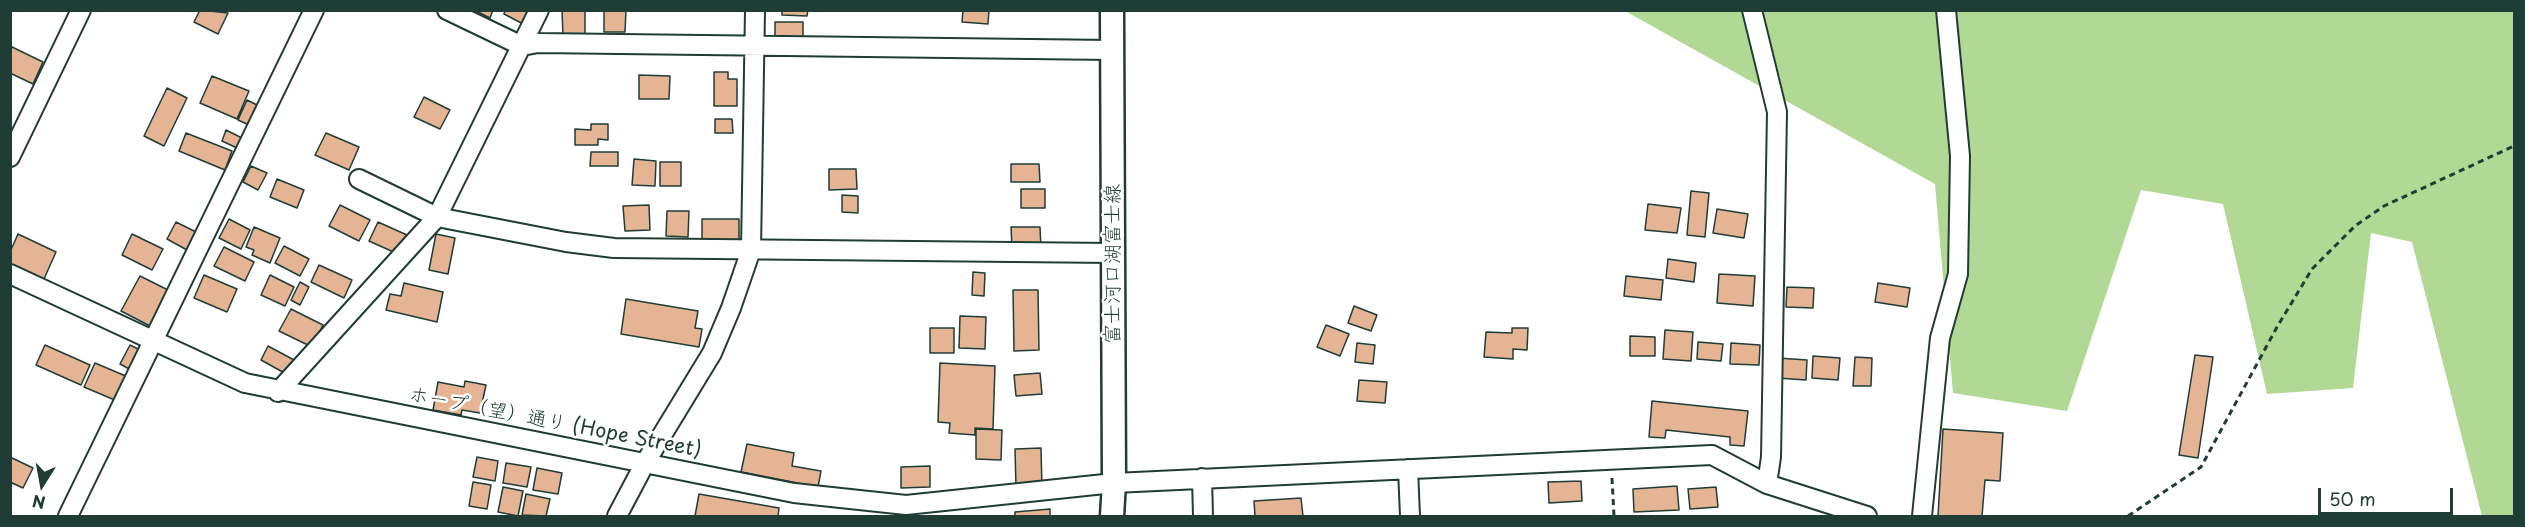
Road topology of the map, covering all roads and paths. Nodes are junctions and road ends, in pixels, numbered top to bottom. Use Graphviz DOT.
graph roads {
  1 [pos="81,10"];
  2 [pos="314,10"];
  3 [pos="447,10"];
  4 [pos="539,10"];
  5 [pos="755,10"];
  6 [pos="1112,10"];
  7 [pos="1752,10"];
  8 [pos="1946,10"];
  9 [pos="754,45"];
  10 [pos="522,46"];
  11 [pos="1112,50"];
  12 [pos="2514,146"];
  13 [pos="10,157"];
  14 [pos="359,179"];
  15 [pos="437,217"];
  16 [pos="751,250"];
  17 [pos="1113,253"];
  18 [pos="10,274"];
  19 [pos="154,343"];
  20 [pos="278,392"];
  21 [pos="1612,461"];
  22 [pos="645,464"];
  23 [pos="1408,469"];
  24 [pos="1202,478"];
  25 [pos="1114,483"];
  26 [pos="1767,484"];
  27 [pos="68,516"];
  28 [pos="617,516"];
  29 [pos="1112,516"];
  30 [pos="1203,516"];
  31 [pos="1410,516"];
  32 [pos="1614,516"];
  33 [pos="1867,516"];
  34 [pos="1922,516"];
  35 [pos="2128,516"];
  1 -- 13 [label="street"];
  2 -- 19 [label="street"];
  3 -- 10 [label="street"];
  4 -- 10 [label="street"];
  5 -- 9 [label="street"];
  6 -- 11 [label="main road, 富士河口湖富士線"];
  7 -- 26 [label="street"];
  8 -- 34 [label="street"];
  9 -- 10 [label="street"];
  9 -- 11 [label="street"];
  9 -- 16 [label="street"];
  10 -- 15 [label="street"];
  11 -- 17 [label="main road, 富士河口湖富士線"];
  12 -- 35 [label="path"];
  14 -- 15 [label="street"];
  15 -- 16 [label="street"];
  15 -- 20 [label="street"];
  16 -- 17 [label="street"];
  16 -- 22 [label="street"];
  17 -- 25 [label="main road, 富士河口湖富士線"];
  18 -- 19 [label="street, ホープ（望）通り (Hope Street)"];
  19 -- 20 [label="street, ホープ（望）通り (Hope Street)"];
  19 -- 27 [label="street"];
  20 -- 22 [label="street, ホープ（望）通り (Hope Street)"];
  21 -- 23 [label="street, ホープ（望）通り (Hope Street)"];
  21 -- 26 [label="street, ホープ（望）通り (Hope Street)"];
  21 -- 32 [label="path"];
  22 -- 25 [label="street, ホープ（望）通り (Hope Street)"];
  22 -- 28 [label="street"];
  23 -- 24 [label="street, ホープ（望）通り (Hope Street)"];
  23 -- 31 [label="street"];
  24 -- 25 [label="street, ホープ（望）通り (Hope Street)"];
  24 -- 30 [label="street"];
  25 -- 29 [label="main road, 富士河口湖富士線"];
  26 -- 33 [label="street, ホープ（望）通り (Hope Street)"];
}
